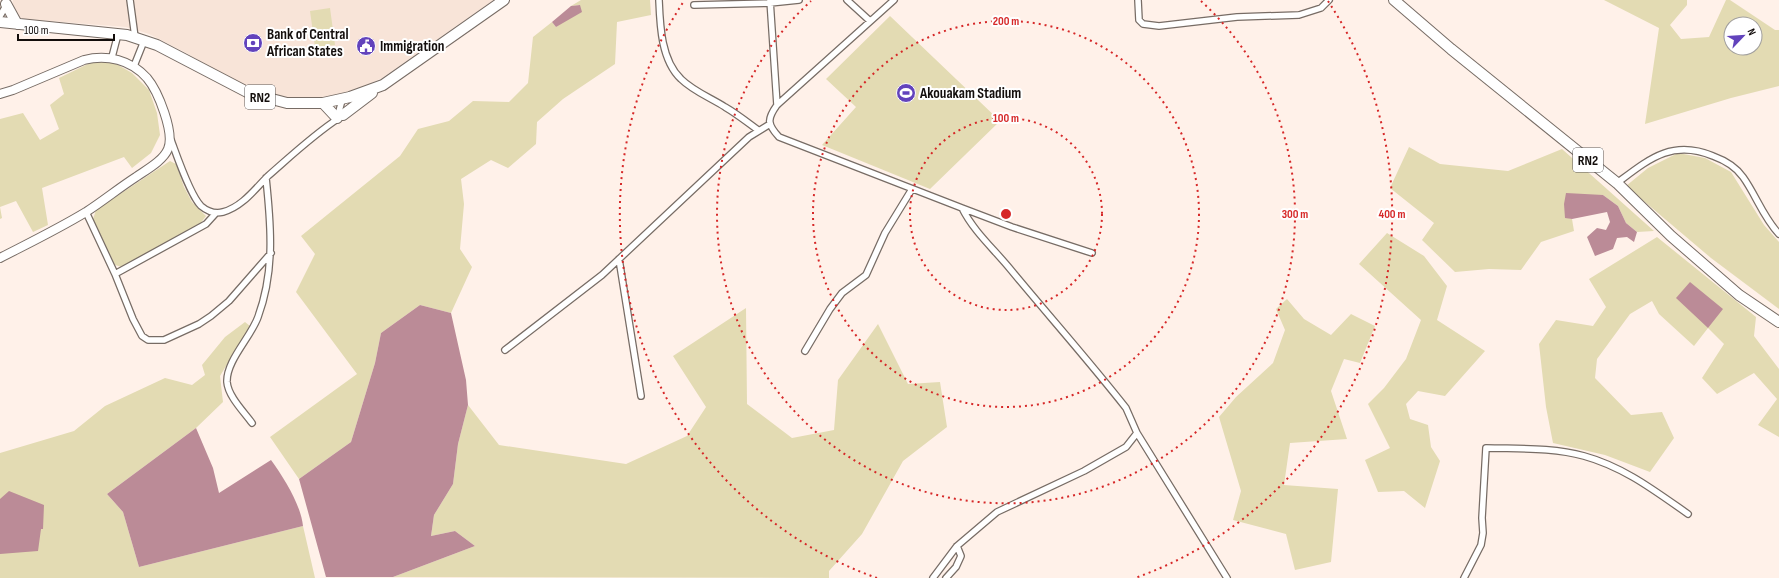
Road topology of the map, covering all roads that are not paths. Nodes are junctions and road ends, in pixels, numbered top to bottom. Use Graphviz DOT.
graph roads {
  1 [pos="130,0"];
  2 [pos="504,0"];
  3 [pos="659,0"];
  4 [pos="799,0"];
  5 [pos="847,0"];
  6 [pos="894,0"];
  7 [pos="1138,0"];
  8 [pos="1329,0"];
  9 [pos="1394,0"];
  10 [pos="7,2"];
  11 [pos="770,2"];
  12 [pos="694,5"];
  13 [pos="0,16"];
  14 [pos="0,22"];
  15 [pos="870,22"];
  16 [pos="17,24"];
  17 [pos="118,34"];
  18 [pos="140,39"];
  19 [pos="112,57"];
  20 [pos="134,66"];
  21 [pos="383,85"];
  22 [pos="0,94"];
  23 [pos="346,98"];
  24 [pos="323,103"];
  25 [pos="777,105"];
  26 [pos="339,117"];
  27 [pos="770,124"];
  28 [pos="758,130"];
  29 [pos="169,137"];
  30 [pos="266,178"];
  31 [pos="1617,183"];
  32 [pos="912,189"];
  33 [pos="962,208"];
  34 [pos="86,212"];
  35 [pos="216,213"];
  36 [pos="1779,234"];
  37 [pos="271,252"];
  38 [pos="1092,253"];
  39 [pos="0,258"];
  40 [pos="619,259"];
  41 [pos="115,274"];
  42 [pos="1779,322"];
  43 [pos="505,350"];
  44 [pos="805,351"];
  45 [pos="641,396"];
  46 [pos="252,423"];
  47 [pos="1137,433"];
  48 [pos="1688,514"];
  49 [pos="957,546"];
  50 [pos="933,578"];
  51 [pos="946,578"];
  52 [pos="1227,578"];
  53 [pos="1464,578"];
  1 -- 18 [label="street"];
  2 -- 21 [label="highway, RN2"];
  3 -- 28 [label="street"];
  4 -- 11 [label="street"];
  5 -- 15 [label="street"];
  6 -- 15 [label="street"];
  7 -- 8 [label="street"];
  9 -- 31 [label="highway, RN2"];
  10 -- 13 [label="street"];
  10 -- 16 [label="highway"];
  11 -- 12 [label="street"];
  11 -- 25 [label="street"];
  14 -- 16 [label="highway, RN2"];
  15 -- 25 [label="street"];
  16 -- 17 [label="highway, RN2"];
  17 -- 18 [label="highway, RN2"];
  17 -- 19 [label="street"];
  18 -- 20 [label="street"];
  18 -- 24 [label="highway, RN2"];
  19 -- 20 [label="street"];
  19 -- 22 [label="street"];
  20 -- 29 [label="street"];
  21 -- 23 [label="highway, RN2"];
  21 -- 26 [label="highway"];
  23 -- 24 [label="highway, RN2"];
  23 -- 26 [label="street"];
  24 -- 26 [label="highway"];
  25 -- 27 [label="street"];
  26 -- 30 [label="street"];
  27 -- 28 [label="street"];
  27 -- 32 [label="street"];
  28 -- 40 [label="street"];
  29 -- 34 [label="street"];
  29 -- 35 [label="street"];
  30 -- 35 [label="street"];
  30 -- 37 [label="street"];
  31 -- 36 [label="street"];
  31 -- 42 [label="highway, RN2"];
  32 -- 33 [label="street"];
  32 -- 44 [label="street"];
  33 -- 38 [label="street"];
  33 -- 47 [label="street"];
  34 -- 39 [label="street"];
  34 -- 41 [label="street"];
  35 -- 41 [label="street"];
  37 -- 41 [label="street"];
  37 -- 46 [label="street"];
  40 -- 43 [label="street"];
  40 -- 45 [label="street"];
  47 -- 49 [label="street"];
  47 -- 52 [label="street"];
  48 -- 53 [label="street"];
  49 -- 50 [label="street"];
  49 -- 51 [label="street"];
}
